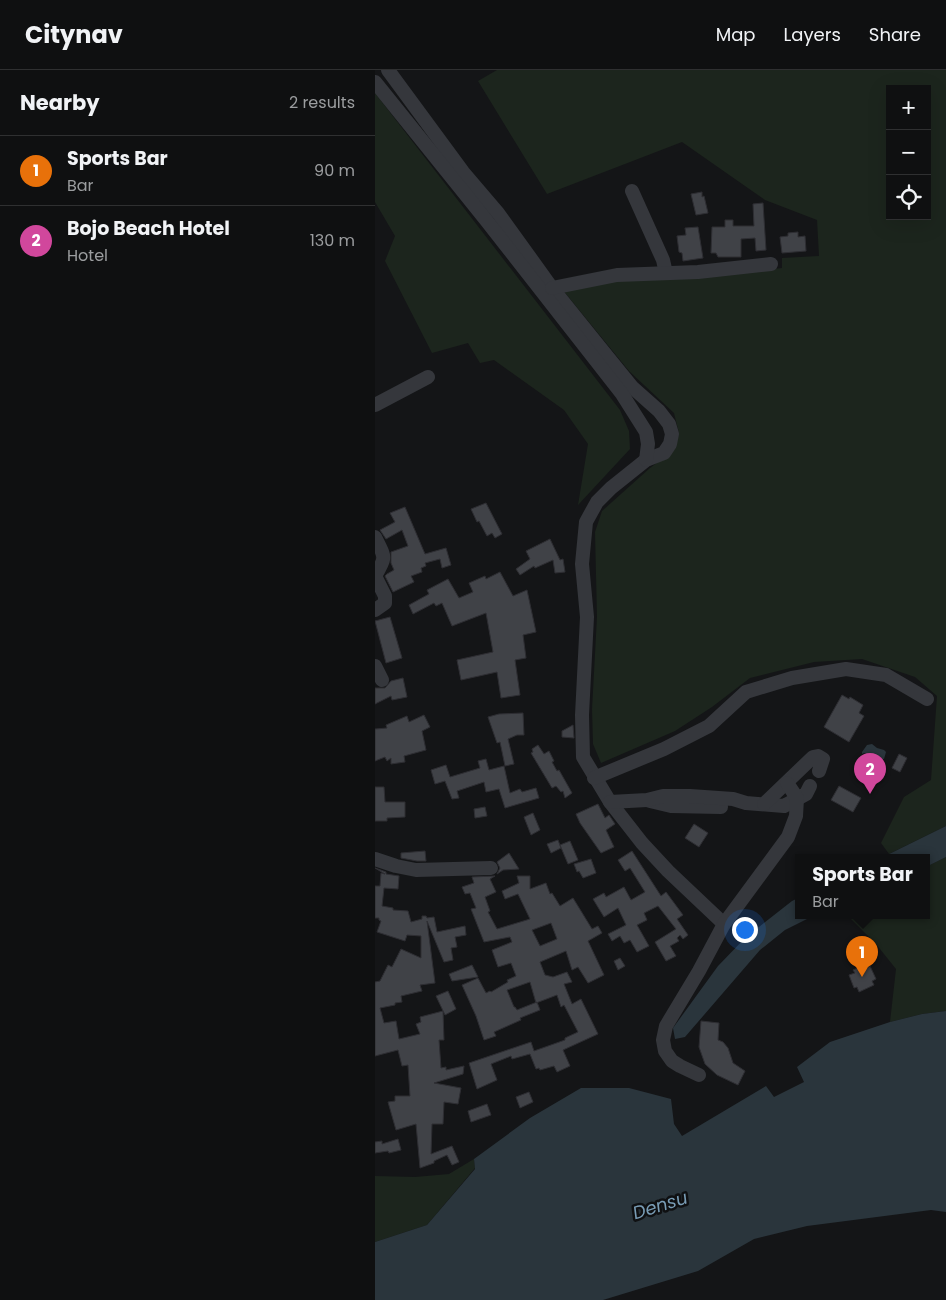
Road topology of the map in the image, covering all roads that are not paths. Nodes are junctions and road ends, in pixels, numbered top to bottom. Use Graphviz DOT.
graph roads {
  1 [pos="388,70"];
  2 [pos="375,82"];
  3 [pos="458,175"];
  4 [pos="632,191"];
  5 [pos="492,217"];
  6 [pos="771,264"];
  7 [pos="666,273"];
  8 [pos="552,288"];
  9 [pos="427,377"];
  10 [pos="627,391"];
  11 [pos="375,405"];
  12 [pos="646,460"];
  13 [pos="375,537"];
  14 [pos="375,610"];
  15 [pos="375,666"];
  16 [pos="382,680"];
  17 [pos="927,699"];
  18 [pos="819,771"];
  19 [pos="594,778"];
  20 [pos="787,783"];
  21 [pos="810,786"];
  22 [pos="797,798"];
  23 [pos="610,802"];
  24 [pos="764,804"];
  25 [pos="375,859"];
  26 [pos="491,868"];
  27 [pos="724,924"];
  28 [pos="699,1075"];
  1 -- 3 [label="street"];
  2 -- 3 [label="street"];
  3 -- 5 [label="street"];
  4 -- 7 [label="street"];
  5 -- 8 [label="street"];
  5 -- 10 [label="street"];
  6 -- 7 [label="street"];
  7 -- 8 [label="street"];
  8 -- 10 [label="street"];
  9 -- 11 [label="street"];
  10 -- 12 [label="street"];
  10 -- 12 [label="street"];
  12 -- 19 [label="street"];
  13 -- 14 [label="street"];
  15 -- 16 [label="street"];
  17 -- 19 [label="street"];
  18 -- 20 [label="street"];
  19 -- 23 [label="street"];
  20 -- 22 [label="street"];
  20 -- 24 [label="street"];
  21 -- 22 [label="street"];
  22 -- 24 [label="street"];
  22 -- 27 [label="street"];
  23 -- 24 [label="street"];
  23 -- 27 [label="street"];
  25 -- 26 [label="street"];
  27 -- 28 [label="street"];
}
